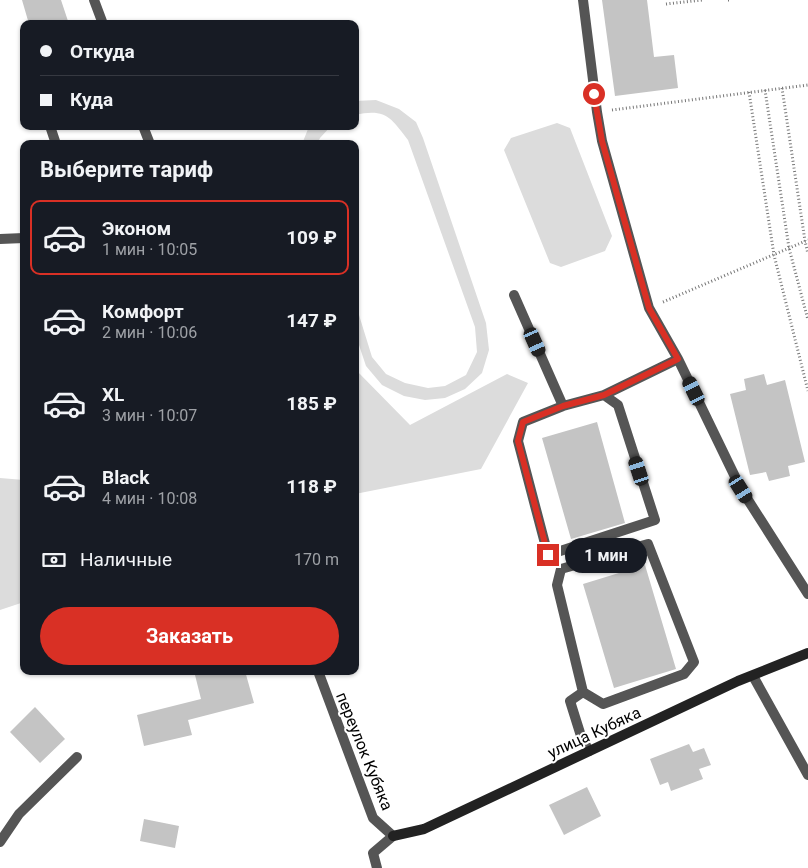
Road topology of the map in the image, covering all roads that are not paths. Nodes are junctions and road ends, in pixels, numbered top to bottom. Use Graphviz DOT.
graph roads {
  1 [pos="94,0"];
  2 [pos="583,0"];
  3 [pos="102,20"];
  4 [pos="20,238"];
  5 [pos="0,239"];
  6 [pos="514,294"];
  7 [pos="678,359"];
  8 [pos="604,395"];
  9 [pos="563,406"];
  10 [pos="808,594"];
  11 [pos="808,653"];
  12 [pos="319,675"];
  13 [pos="753,676"];
  14 [pos="583,692"];
  15 [pos="589,751"];
  16 [pos="77,757"];
  17 [pos="808,775"];
  18 [pos="393,836"];
  19 [pos="0,842"];
  20 [pos="377,868"];
  1 -- 3 [label="street"];
  2 -- 7 [label="street"];
  4 -- 5 [label="street"];
  6 -- 9 [label="street"];
  7 -- 8 [label="street"];
  7 -- 10 [label="street"];
  8 -- 9 [label="street"];
  8 -- 9 [label="street"];
  11 -- 13 [label="street, улица Кубяка"];
  12 -- 18 [label="street, переулок Кубяка"];
  13 -- 15 [label="street, улица Кубяка"];
  13 -- 17 [label="street"];
  14 -- 14 [label="street"];
  14 -- 15 [label="street"];
  15 -- 18 [label="street, улица Кубяка"];
  16 -- 19 [label="street"];
  18 -- 20 [label="street"];
}
